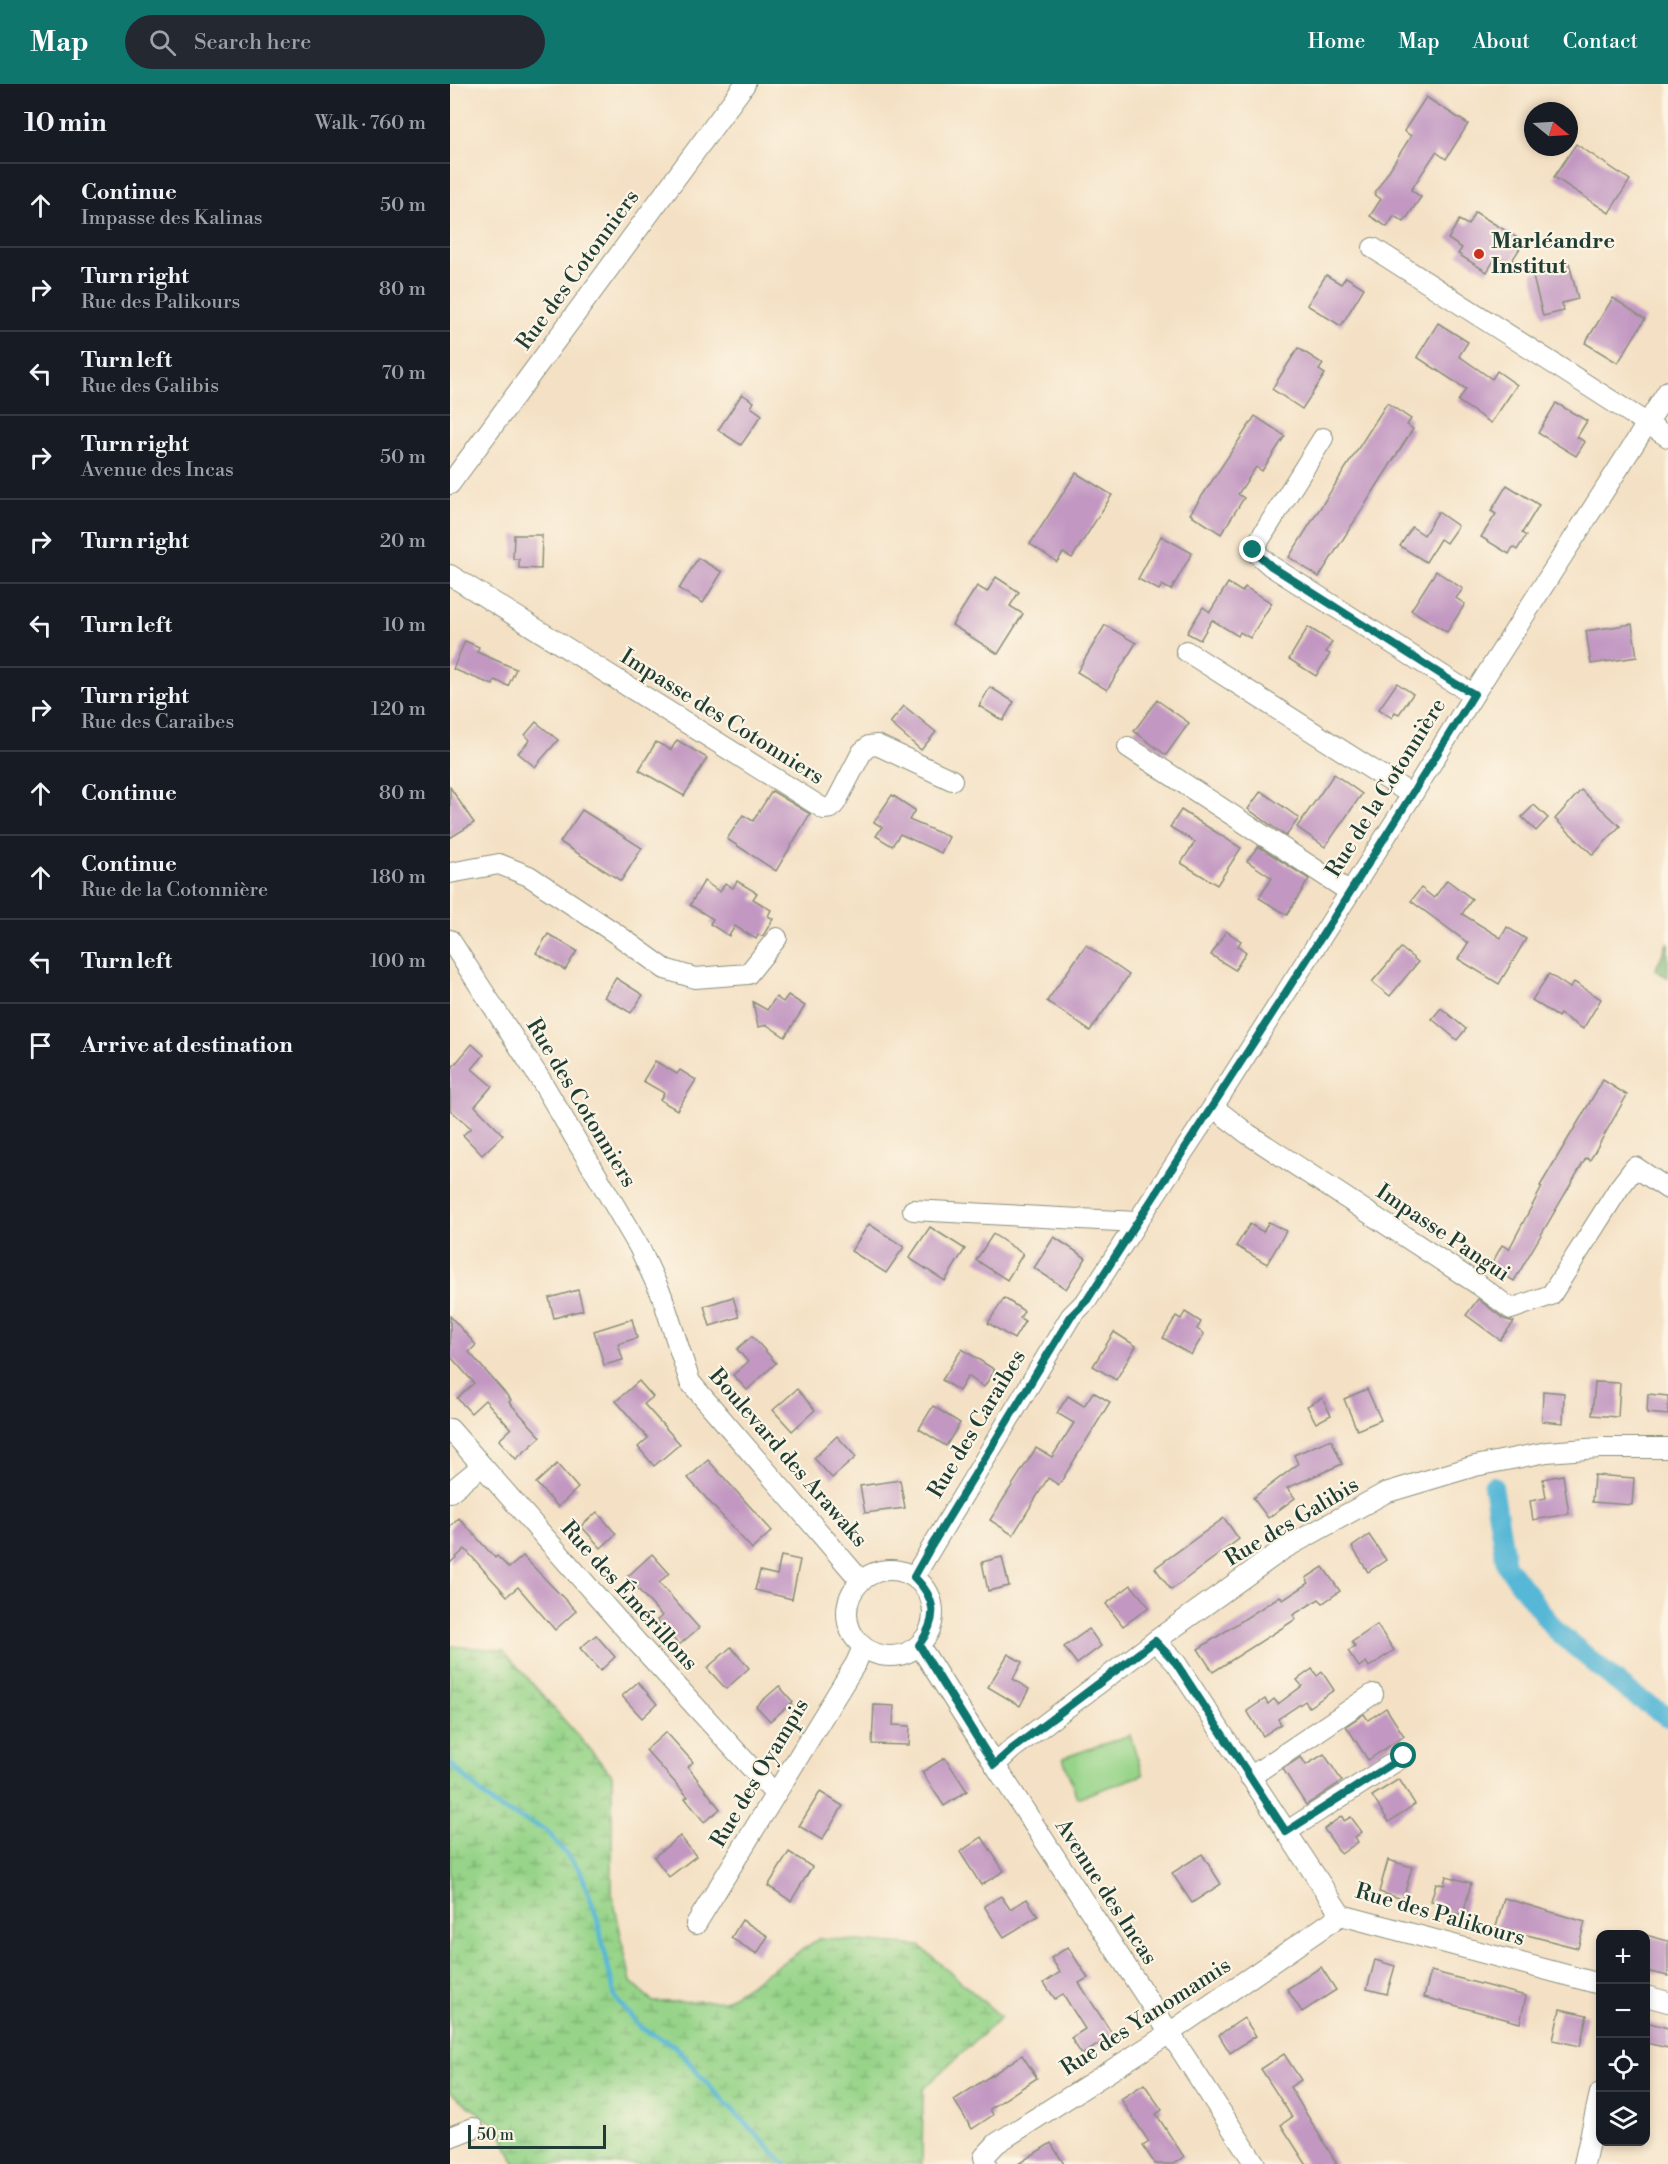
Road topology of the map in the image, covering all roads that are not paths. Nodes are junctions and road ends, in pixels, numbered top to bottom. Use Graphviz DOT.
graph roads {
  1 [pos="745,84"];
  2 [pos="1373,248"];
  3 [pos="1668,391"];
  4 [pos="1648,423"];
  5 [pos="1668,437"];
  6 [pos="1323,438"];
  7 [pos="450,484"];
  8 [pos="450,575"];
  9 [pos="1186,651"];
  10 [pos="1474,694"];
  11 [pos="1128,747"];
  12 [pos="952,780"];
  13 [pos="1412,795"];
  14 [pos="450,873"];
  15 [pos="1350,892"];
  16 [pos="777,938"];
  17 [pos="450,940"];
  18 [pos="1208,1113"];
  19 [pos="1668,1189"];
  20 [pos="913,1210"];
  21 [pos="1137,1222"];
  22 [pos="662,1296"];
  23 [pos="450,1429"];
  24 [pos="1668,1448"];
  25 [pos="483,1466"];
  26 [pos="450,1492"];
  27 [pos="914,1577"];
  28 [pos="861,1581"];
  29 [pos="1155,1641"];
  30 [pos="919,1645"];
  31 [pos="863,1647"];
  32 [pos="1372,1694"];
  33 [pos="1404,1756"];
  34 [pos="994,1765"];
  35 [pos="1250,1777"];
  36 [pos="775,1794"];
  37 [pos="1286,1832"];
  38 [pos="1341,1915"];
  39 [pos="696,1924"];
  40 [pos="1596,1983"];
  41 [pos="1650,1997"];
  42 [pos="1668,2002"];
  43 [pos="1169,2032"];
  44 [pos="1596,2111"];
  45 [pos="473,2128"];
  46 [pos="450,2137"];
  47 [pos="986,2164"];
  48 [pos="1255,2164"];
  49 [pos="1584,2164"];
  1 -- 7 [label="street, Rue des Cotonniers"];
  2 -- 4 [label="street"];
  3 -- 4 [label="street, Rue de la Cotonnière"];
  4 -- 5 [label="street"];
  4 -- 10 [label="street, Rue de la Cotonnière"];
  6 -- 10 [label="street"];
  8 -- 12 [label="street, Impasse des Cotonniers"];
  9 -- 13 [label="street"];
  10 -- 13 [label="street, Rue de la Cotonnière"];
  11 -- 15 [label="street"];
  13 -- 15 [label="street, Rue de la Cotonnière"];
  14 -- 16 [label="street"];
  15 -- 18 [label="street, Rue de la Cotonnière"];
  17 -- 22 [label="street, Rue des Cotonniers"];
  18 -- 19 [label="street, Impasse Pangui"];
  18 -- 21 [label="street, Rue de la Cotonnière"];
  20 -- 21 [label="street"];
  21 -- 27 [label="street, Rue des Caraibes"];
  22 -- 28 [label="street, Boulevard des Arawaks"];
  23 -- 25 [label="street, Rue des Émérillons"];
  24 -- 29 [label="street, Rue des Galibis"];
  25 -- 26 [label="street"];
  25 -- 36 [label="street, Rue des Émérillons"];
  27 -- 28 [label="street"];
  27 -- 30 [label="street"];
  28 -- 31 [label="street"];
  29 -- 34 [label="street, Rue des Galibis"];
  29 -- 35 [label="street, Rue des Palikours"];
  30 -- 31 [label="street"];
  30 -- 34 [label="street, Avenue des Incas"];
  31 -- 36 [label="street, Rue des Oyampis"];
  32 -- 35 [label="street"];
  33 -- 37 [label="street"];
  34 -- 43 [label="street, Avenue des Incas"];
  35 -- 37 [label="street, Rue des Palikours"];
  36 -- 39 [label="street, Rue des Oyampis"];
  37 -- 38 [label="street, Rue des Palikours"];
  38 -- 40 [label="street, Rue des Palikours"];
  38 -- 43 [label="street, Rue des Yanomamis"];
  41 -- 42 [label="street"];
  43 -- 47 [label="street, Rue des Yanomamis"];
  43 -- 48 [label="street, Avenue des Incas"];
  44 -- 49 [label="street"];
  45 -- 46 [label="street"];
}
